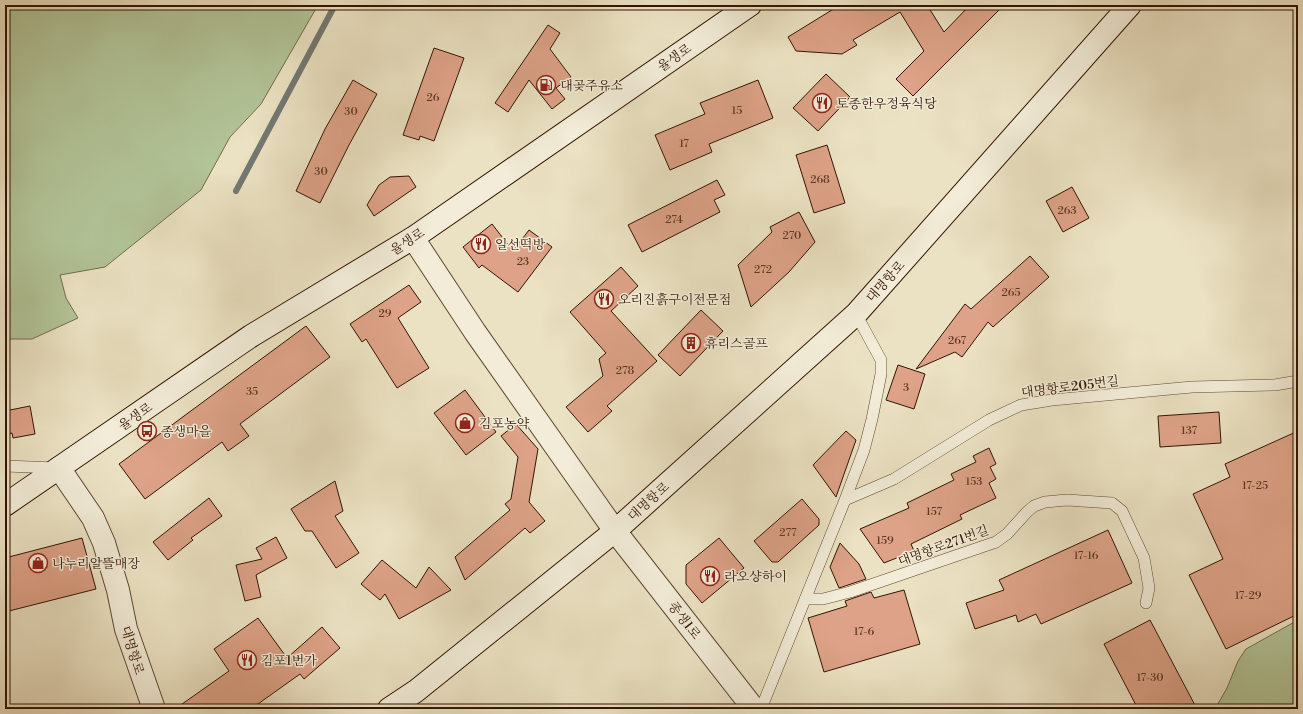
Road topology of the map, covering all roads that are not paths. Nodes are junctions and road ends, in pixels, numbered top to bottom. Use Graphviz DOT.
graph roads {
  1 [pos="750,5"];
  2 [pos="1129,5"];
  3 [pos="414,238"];
  4 [pos="856,314"];
  5 [pos="1298,381"];
  6 [pos="5,466"];
  7 [pos="59,468"];
  8 [pos="845,500"];
  9 [pos="5,505"];
  10 [pos="615,531"];
  11 [pos="805,599"];
  12 [pos="1146,603"];
  13 [pos="154,709"];
  14 [pos="389,709"];
  15 [pos="754,709"];
  16 [pos="761,709"];
  1 -- 3 [label="street, 율생로"];
  2 -- 4 [label="street, 대명항로"];
  3 -- 7 [label="street, 율생로"];
  3 -- 10 [label="street, 대명항로"];
  4 -- 8 [label="lane"];
  4 -- 10 [label="street, 대명항로"];
  5 -- 8 [label="lane, 대명항로205번길"];
  6 -- 7 [label="lane"];
  7 -- 9 [label="street, 율생로"];
  7 -- 13 [label="street, 대명항로"];
  8 -- 11 [label="lane"];
  10 -- 14 [label="street, 대명항로"];
  10 -- 15 [label="street, 종생1로"];
  11 -- 12 [label="lane, 대명항로271번길"];
  11 -- 16 [label="lane"];
}
